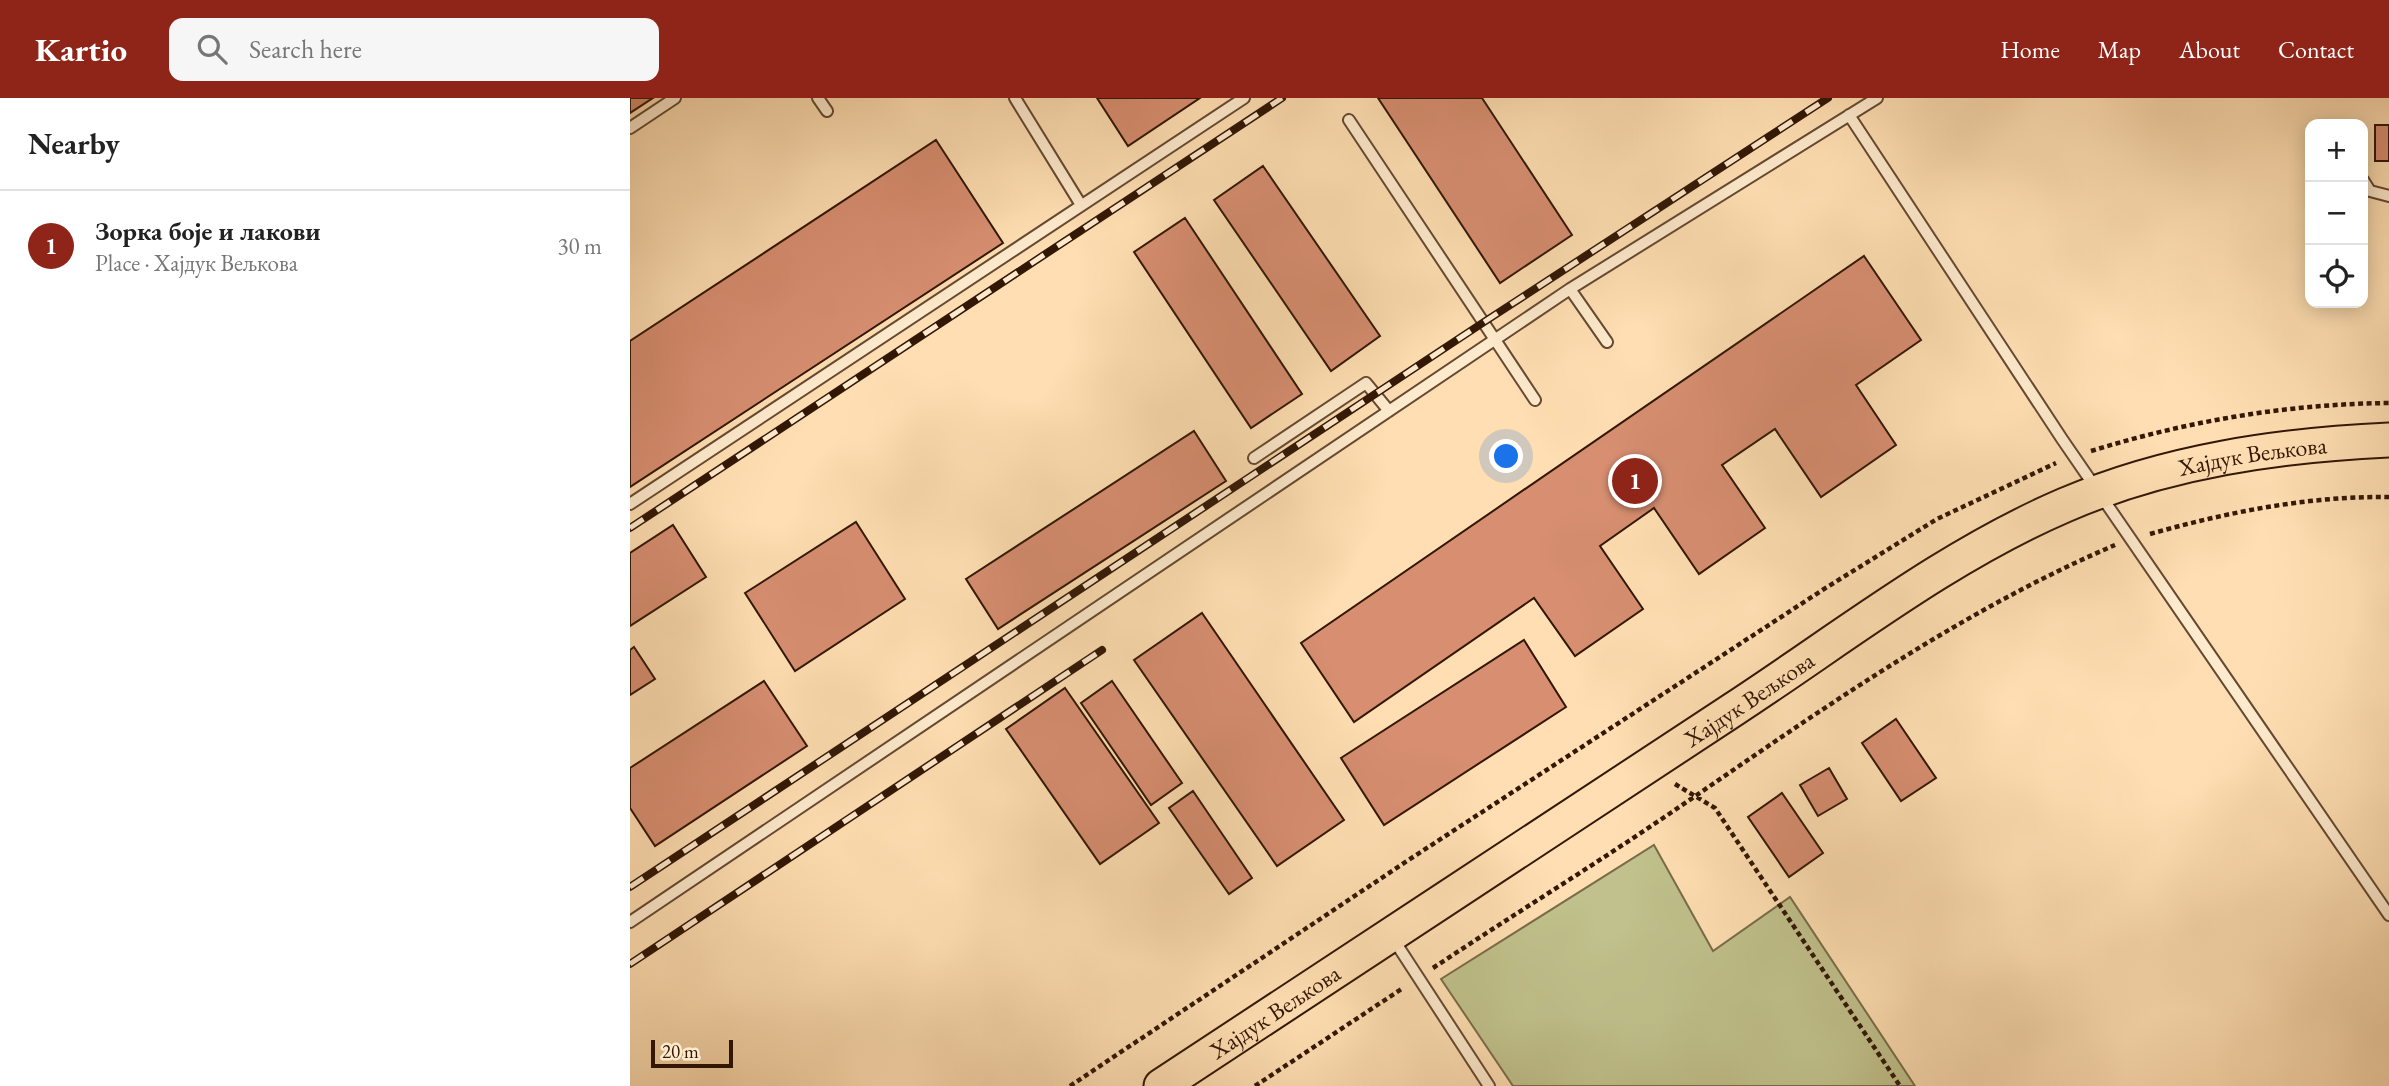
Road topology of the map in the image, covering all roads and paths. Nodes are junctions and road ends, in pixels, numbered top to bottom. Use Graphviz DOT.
graph roads {
  1 [pos="675,98"];
  2 [pos="818,98"];
  3 [pos="1014,98"];
  4 [pos="1244,98"];
  5 [pos="1877,98"];
  6 [pos="827,111"];
  7 [pos="1849,115"];
  8 [pos="1349,120"];
  9 [pos="630,128"];
  10 [pos="2364,182"];
  11 [pos="2389,196"];
  12 [pos="1082,205"];
  13 [pos="1570,289"];
  14 [pos="1495,339"];
  15 [pos="1607,342"];
  16 [pos="1535,400"];
  17 [pos="1389,411"];
  18 [pos="2389,440"];
  19 [pos="1254,458"];
  20 [pos="2100,492"];
  21 [pos="2389,497"];
  22 [pos="630,504"];
  23 [pos="2132,540"];
  24 [pos="1648,766"];
  25 [pos="1694,797"];
  26 [pos="2389,915"];
  27 [pos="630,922"];
  28 [pos="1391,935"];
  29 [pos="1418,978"];
  30 [pos="1161,1086"];
  31 [pos="1255,1086"];
  32 [pos="1489,1086"];
  33 [pos="1900,1086"];
  1 -- 9 [label="lane"];
  2 -- 6 [label="lane"];
  3 -- 12 [label="lane"];
  4 -- 12 [label="lane"];
  5 -- 7 [label="lane"];
  7 -- 13 [label="lane"];
  7 -- 20 [label="lane"];
  8 -- 14 [label="lane"];
  10 -- 11 [label="lane"];
  12 -- 22 [label="lane"];
  13 -- 14 [label="lane"];
  13 -- 15 [label="lane"];
  14 -- 16 [label="lane"];
  14 -- 17 [label="lane"];
  17 -- 19 [label="lane"];
  17 -- 27 [label="lane"];
  18 -- 20 [label="main road, Хајдук Вељкова"];
  20 -- 23 [label="lane"];
  20 -- 24 [label="main road, Хајдук Вељкова"];
  21 -- 23 [label="path"];
  23 -- 25 [label="path"];
  23 -- 26 [label="lane"];
  24 -- 25 [label="path"];
  24 -- 28 [label="main road, Хајдук Вељкова"];
  25 -- 29 [label="path"];
  25 -- 33 [label="path"];
  28 -- 29 [label="lane"];
  28 -- 30 [label="main road, Хајдук Вељкова"];
  29 -- 31 [label="path"];
  29 -- 32 [label="lane"];
}
